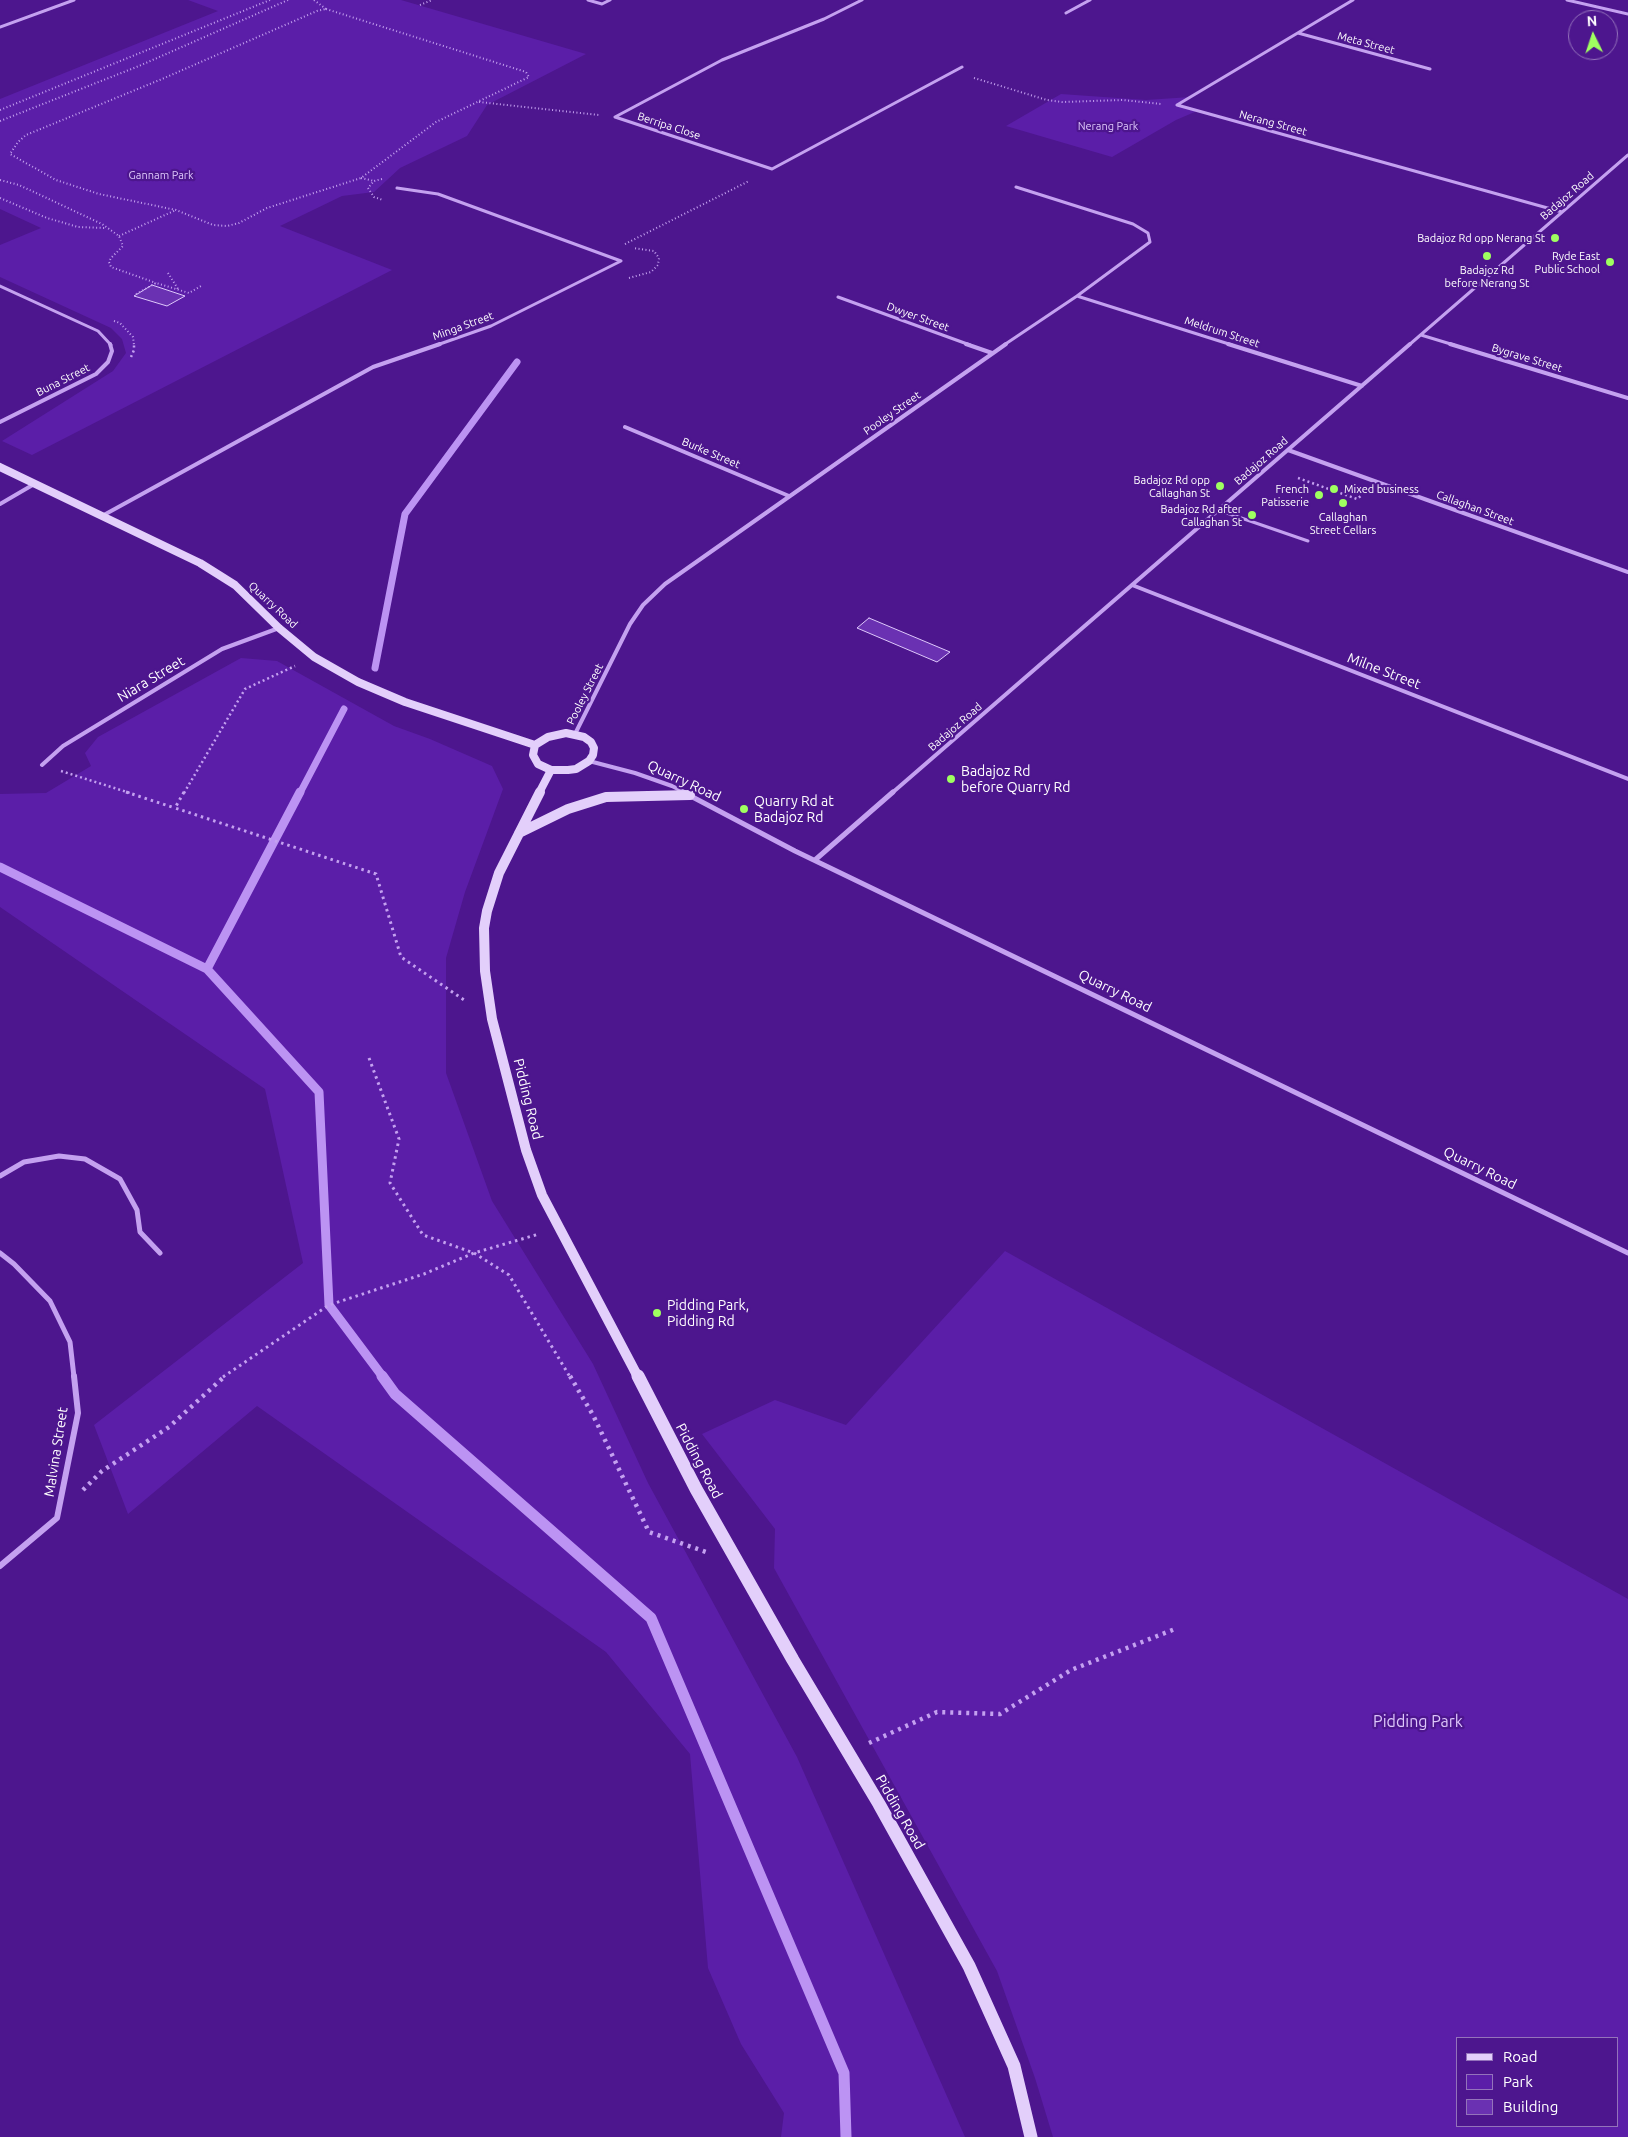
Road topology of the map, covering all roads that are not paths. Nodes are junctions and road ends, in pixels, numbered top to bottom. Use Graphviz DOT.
graph roads {
  1 [pos="74,0"];
  2 [pos="588,0"];
  3 [pos="610,0"];
  4 [pos="862,0"];
  5 [pos="1081,0"];
  6 [pos="1353,0"];
  7 [pos="1567,0"];
  8 [pos="1089,1"];
  9 [pos="1066,13"];
  10 [pos="1628,14"];
  11 [pos="0,27"];
  12 [pos="1298,33"];
  13 [pos="962,67"];
  14 [pos="1430,69"];
  15 [pos="1628,155"];
  16 [pos="1016,187"];
  17 [pos="397,188"];
  18 [pos="1562,212"];
  19 [pos="0,286"];
  20 [pos="1077,296"];
  21 [pos="838,297"];
  22 [pos="1421,334"];
  23 [pos="992,353"];
  24 [pos="1362,386"];
  25 [pos="1628,398"];
  26 [pos="0,422"];
  27 [pos="626,427"];
  28 [pos="1288,450"];
  29 [pos="0,467"];
  30 [pos="36,484"];
  31 [pos="789,496"];
  32 [pos="0,504"];
  33 [pos="1218,510"];
  34 [pos="102,516"];
  35 [pos="1308,540"];
  36 [pos="1628,572"];
  37 [pos="1132,585"];
  38 [pos="279,628"];
  39 [pos="575,734"];
  40 [pos="535,745"];
  41 [pos="589,761"];
  42 [pos="42,764"];
  43 [pos="551,770"];
  44 [pos="1628,779"];
  45 [pos="690,795"];
  46 [pos="519,833"];
  47 [pos="815,860"];
  48 [pos="0,1176"];
  49 [pos="0,1253"];
  50 [pos="160,1253"];
  51 [pos="1628,1253"];
  52 [pos="0,1566"];
  53 [pos="1031,2137"];
  1 -- 11 [label="street"];
  2 -- 3 [label="street"];
  4 -- 13 [label="street, Berripa Close"];
  5 -- 8 [label="street"];
  6 -- 12 [label="street"];
  7 -- 10 [label="street"];
  8 -- 9 [label="street"];
  12 -- 14 [label="street, Meta Street"];
  12 -- 18 [label="street, Nerang Street"];
  15 -- 18 [label="street, Badajoz Road"];
  16 -- 20 [label="street, Pooley Street"];
  17 -- 34 [label="street, Minga Street"];
  18 -- 22 [label="street, Badajoz Road"];
  19 -- 26 [label="street, Buna Street"];
  20 -- 23 [label="street, Pooley Street"];
  20 -- 24 [label="street, Meldrum Street"];
  21 -- 23 [label="street, Dwyer Street"];
  22 -- 24 [label="street, Badajoz Road"];
  22 -- 25 [label="street, Bygrave Street"];
  23 -- 31 [label="street, Pooley Street"];
  24 -- 28 [label="street, Badajoz Road"];
  27 -- 31 [label="street, Burke Street"];
  28 -- 33 [label="street, Badajoz Road"];
  28 -- 36 [label="street, Callaghan Street"];
  29 -- 30 [label="street, Quarry Road"];
  30 -- 32 [label="street"];
  30 -- 34 [label="street, Quarry Road"];
  31 -- 39 [label="street, Pooley Street"];
  33 -- 35 [label="lane"];
  33 -- 37 [label="street, Badajoz Road"];
  34 -- 38 [label="street, Quarry Road"];
  37 -- 44 [label="street, Milne Street"];
  37 -- 47 [label="street, Badajoz Road"];
  38 -- 40 [label="street, Quarry Road"];
  38 -- 42 [label="street, Niara Street"];
  39 -- 40 [label="street"];
  39 -- 41 [label="street"];
  40 -- 43 [label="street"];
  41 -- 43 [label="street"];
  41 -- 45 [label="street, Quarry Road"];
  43 -- 46 [label="street, Pidding Road"];
  45 -- 46 [label="street"];
  45 -- 47 [label="street, Quarry Road"];
  46 -- 53 [label="street, Pidding Road"];
  47 -- 51 [label="street, Quarry Road"];
  48 -- 50 [label="street"];
  49 -- 52 [label="street, Malvina Street"];
}
